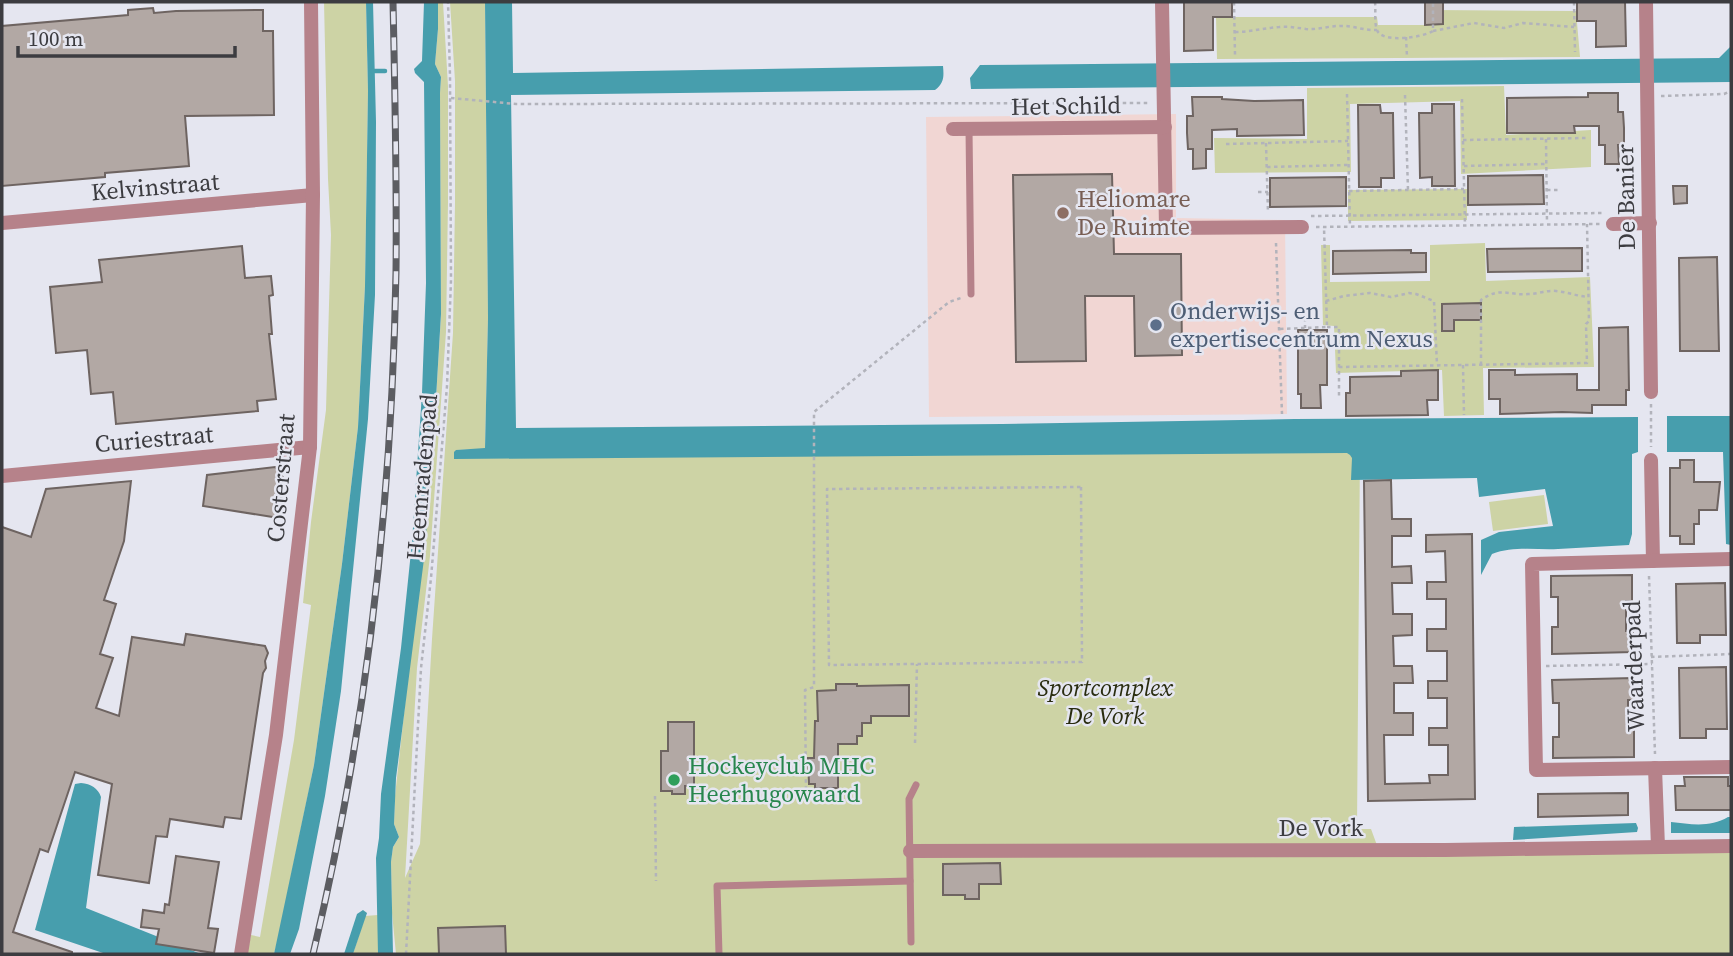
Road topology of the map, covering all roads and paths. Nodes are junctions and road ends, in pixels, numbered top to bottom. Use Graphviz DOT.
graph roads {
  1 [pos="311,2"];
  2 [pos="448,2"];
  3 [pos="1162,2"];
  4 [pos="1234,2"];
  5 [pos="1375,2"];
  6 [pos="1433,2"];
  7 [pos="1574,2"];
  8 [pos="1646,2"];
  9 [pos="1574,27"];
  10 [pos="1377,30"];
  11 [pos="1433,31"];
  12 [pos="1235,32"];
  13 [pos="1406,37"];
  14 [pos="1575,52"];
  15 [pos="1235,55"];
  16 [pos="1406,57"];
  17 [pos="1731,91"];
  18 [pos="1648,93"];
  19 [pos="1347,94"];
  20 [pos="1405,95"];
  21 [pos="450,99"];
  22 [pos="1164,99"];
  23 [pos="1462,99"];
  24 [pos="1165,127"];
  25 [pos="969,129"];
  26 [pos="953,130"];
  27 [pos="1586,138"];
  28 [pos="1546,139"];
  29 [pos="1463,140"];
  30 [pos="1348,141"];
  31 [pos="1266,143"];
  32 [pos="1226,144"];
  33 [pos="1545,164"];
  34 [pos="1348,165"];
  35 [pos="1464,166"];
  36 [pos="1267,167"];
  37 [pos="1464,189"];
  38 [pos="1408,190"];
  39 [pos="1560,190"];
  40 [pos="1349,191"];
  41 [pos="1547,191"];
  42 [pos="1258,192"];
  43 [pos="1268,192"];
  44 [pos="313,195"];
  45 [pos="1465,214"];
  46 [pos="1547,214"];
  47 [pos="1349,216"];
  48 [pos="1613,218"];
  49 [pos="1306,221"];
  50 [pos="2,223"];
  51 [pos="1650,223"];
  52 [pos="1547,224"];
  53 [pos="1587,224"];
  54 [pos="1465,225"];
  55 [pos="1272,227"];
  56 [pos="1324,227"];
  57 [pos="1350,227"];
  58 [pos="971,294"];
  59 [pos="1589,297"];
  60 [pos="1326,301"];
  61 [pos="1304,318"];
  62 [pos="1327,327"];
  63 [pos="1305,328"];
  64 [pos="1279,329"];
  65 [pos="1437,365"];
  66 [pos="1463,365"];
  67 [pos="1481,365"];
  68 [pos="1339,367"];
  69 [pos="1651,392"];
  70 [pos="1339,398"];
  71 [pos="1282,414"];
  72 [pos="1464,415"];
  73 [pos="310,447"];
  74 [pos="1651,460"];
  75 [pos="2,476"];
  76 [pos="1731,559"];
  77 [pos="1651,562"];
  78 [pos="1731,654"];
  79 [pos="1651,657"];
  80 [pos="917,664"];
  81 [pos="1652,664"];
  82 [pos="1534,667"];
  83 [pos="915,743"];
  84 [pos="1731,767"];
  85 [pos="1655,768"];
  86 [pos="916,785"];
  87 [pos="857,786"];
  88 [pos="655,796"];
  89 [pos="1731,846"];
  90 [pos="1658,847"];
  91 [pos="910,851"];
  92 [pos="656,880"];
  93 [pos="911,881"];
  94 [pos="911,942"];
  95 [pos="240,954"];
  96 [pos="406,954"];
  97 [pos="719,954"];
  1 -- 44 [label="street, Costerstraat"];
  2 -- 21 [label="path, Heemradenpad"];
  3 -- 22 [label="street"];
  4 -- 12 [label="path"];
  5 -- 10 [label="path"];
  6 -- 11 [label="path"];
  7 -- 9 [label="path"];
  8 -- 18 [label="street, De Banier"];
  9 -- 11 [label="path"];
  9 -- 14 [label="path"];
  10 -- 12 [label="path"];
  10 -- 13 [label="path"];
  11 -- 13 [label="path"];
  12 -- 15 [label="path"];
  13 -- 16 [label="path"];
  17 -- 18 [label="path"];
  18 -- 51 [label="street, De Banier"];
  19 -- 30 [label="path"];
  20 -- 38 [label="path"];
  21 -- 22 [label="path"];
  21 -- 96 [label="path, Heemradenpad"];
  22 -- 24 [label="street"];
  23 -- 29 [label="path"];
  24 -- 25 [label="street, Het Schild"];
  24 -- 55 [label="street"];
  25 -- 26 [label="street, Het Schild"];
  25 -- 58 [label="lane"];
  27 -- 28 [label="path"];
  28 -- 29 [label="path"];
  28 -- 41 [label="path"];
  29 -- 35 [label="path"];
  30 -- 31 [label="path"];
  30 -- 34 [label="path"];
  31 -- 32 [label="path"];
  31 -- 36 [label="path"];
  33 -- 35 [label="path"];
  34 -- 36 [label="path"];
  34 -- 40 [label="path"];
  35 -- 37 [label="path"];
  36 -- 43 [label="path"];
  37 -- 38 [label="path"];
  37 -- 45 [label="path"];
  38 -- 40 [label="path"];
  39 -- 41 [label="path"];
  40 -- 47 [label="path"];
  41 -- 46 [label="path"];
  42 -- 43 [label="path"];
  43 -- 55 [label="path"];
  44 -- 50 [label="street, Kelvinstraat"];
  44 -- 73 [label="street, Costerstraat"];
  45 -- 46 [label="path"];
  45 -- 47 [label="path"];
  45 -- 54 [label="path"];
  46 -- 48 [label="path"];
  46 -- 52 [label="path"];
  47 -- 49 [label="path"];
  47 -- 57 [label="path"];
  48 -- 51 [label="street"];
  48 -- 53 [label="path"];
  49 -- 55 [label="street"];
  49 -- 56 [label="path"];
  51 -- 69 [label="street, De Banier"];
  52 -- 53 [label="path"];
  52 -- 54 [label="path"];
  53 -- 59 [label="path"];
  54 -- 57 [label="path"];
  55 -- 64 [label="path"];
  56 -- 57 [label="path"];
  56 -- 60 [label="path"];
  58 -- 87 [label="path"];
  59 -- 67 [label="path"];
  59 -- 67 [label="path"];
  60 -- 62 [label="path"];
  60 -- 65 [label="path"];
  61 -- 63 [label="path"];
  62 -- 63 [label="path"];
  62 -- 68 [label="path"];
  63 -- 64 [label="path"];
  64 -- 71 [label="path"];
  65 -- 66 [label="path"];
  65 -- 68 [label="path"];
  66 -- 67 [label="path"];
  66 -- 72 [label="path"];
  68 -- 70 [label="path"];
  69 -- 74 [label="path"];
  73 -- 75 [label="street, Curiestraat"];
  73 -- 95 [label="street, Costerstraat"];
  74 -- 77 [label="street"];
  76 -- 77 [label="street"];
  77 -- 79 [label="path, Waarderpad"];
  77 -- 82 [label="street"];
  78 -- 79 [label="path"];
  79 -- 81 [label="path, Waarderpad"];
  80 -- 80 [label="path"];
  80 -- 83 [label="path"];
  81 -- 82 [label="path"];
  81 -- 85 [label="path, Waarderpad"];
  82 -- 85 [label="street"];
  84 -- 85 [label="street"];
  85 -- 90 [label="street"];
  86 -- 91 [label="lane"];
  88 -- 92 [label="path"];
  89 -- 90 [label="street, De Vork"];
  90 -- 91 [label="street, De Vork"];
  91 -- 93 [label="lane"];
  93 -- 94 [label="lane"];
  93 -- 97 [label="lane"];
}
